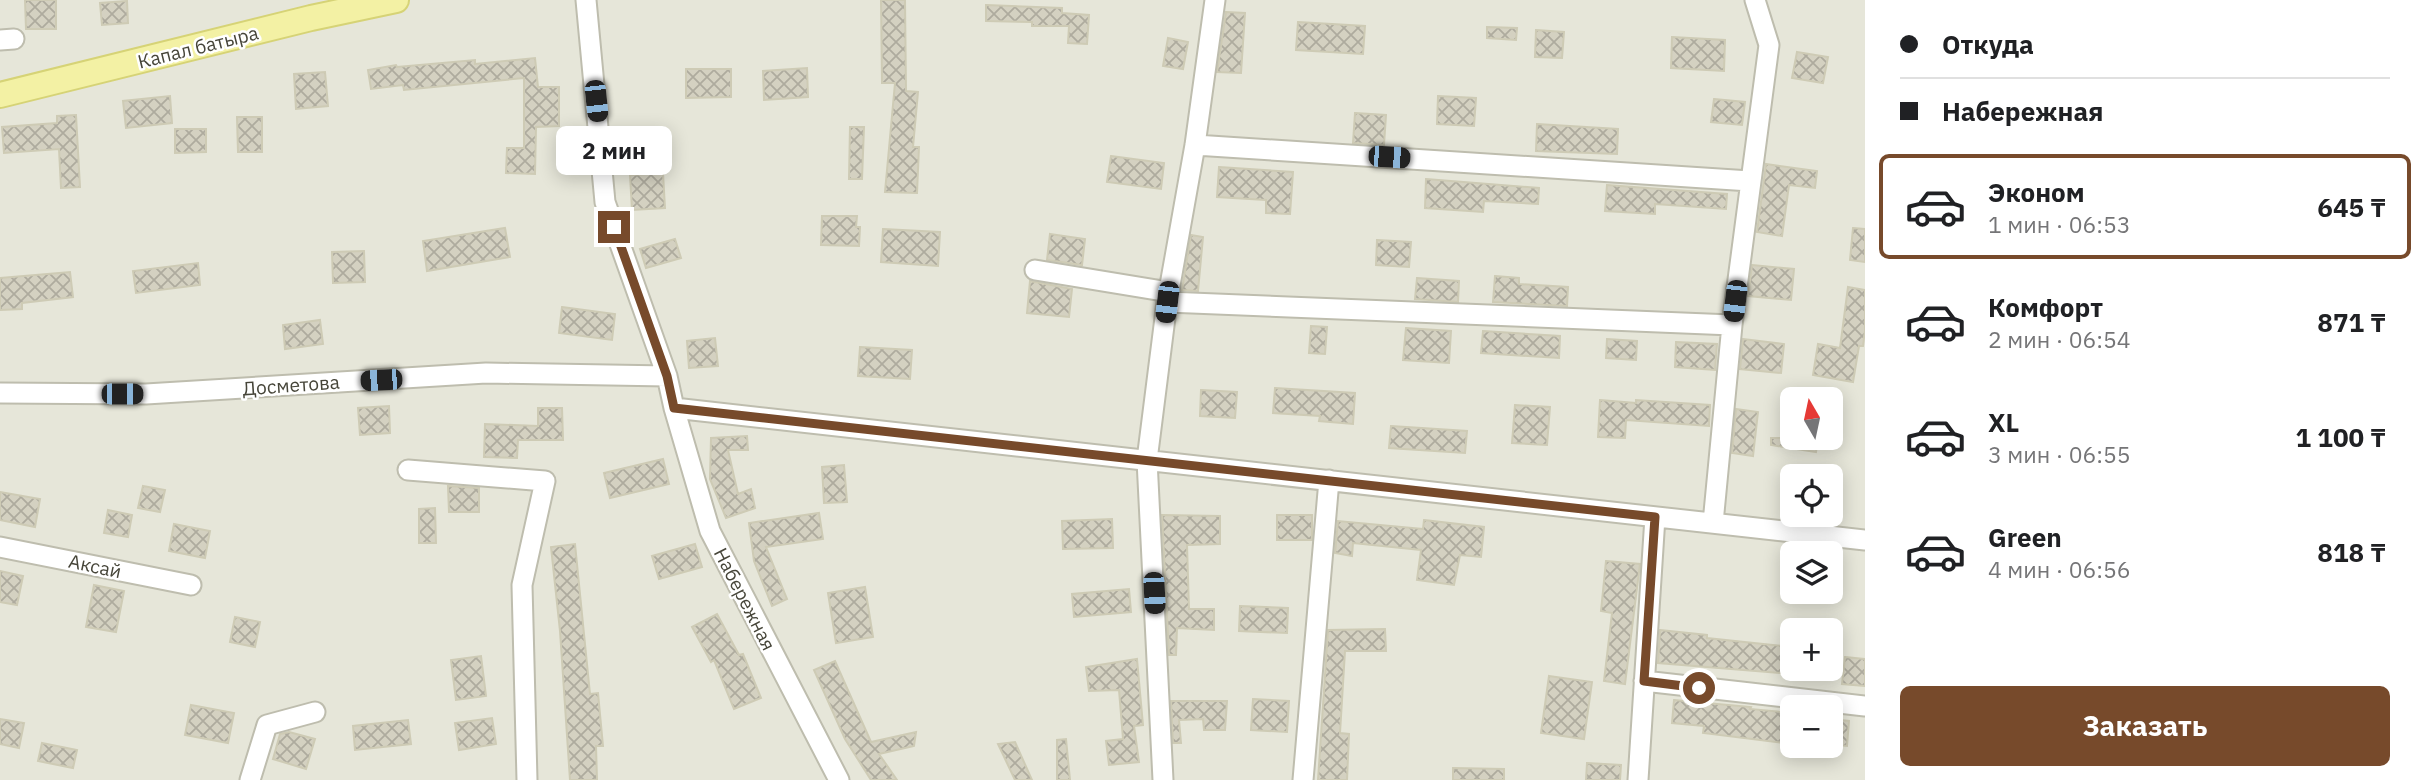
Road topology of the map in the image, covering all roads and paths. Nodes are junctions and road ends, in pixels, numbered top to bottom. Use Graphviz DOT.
graph roads {
  1 [pos="396,0"];
  2 [pos="586,0"];
  3 [pos="1215,0"];
  4 [pos="1755,0"];
  5 [pos="0,95"];
  6 [pos="1195,145"];
  7 [pos="1750,181"];
  8 [pos="1035,270"];
  9 [pos="1168,297"];
  10 [pos="1732,325"];
  11 [pos="667,376"];
  12 [pos="0,393"];
  13 [pos="674,408"];
  14 [pos="1147,460"];
  15 [pos="408,470"];
  16 [pos="1329,480"];
  17 [pos="1655,517"];
  18 [pos="1713,523"];
  19 [pos="1865,540"];
  20 [pos="0,547"];
  21 [pos="191,585"];
  22 [pos="1644,681"];
  23 [pos="1865,706"];
  24 [pos="315,712"];
  25 [pos="250,780"];
  26 [pos="527,780"];
  27 [pos="839,780"];
  28 [pos="1163,780"];
  29 [pos="1303,780"];
  30 [pos="1638,780"];
  1 -- 5 [label="main road, Капал батыра"];
  2 -- 11 [label="street, Набережная"];
  3 -- 6 [label="street"];
  4 -- 7 [label="street"];
  6 -- 7 [label="street"];
  6 -- 9 [label="street"];
  7 -- 10 [label="street"];
  8 -- 9 [label="street"];
  9 -- 10 [label="street"];
  9 -- 14 [label="street"];
  10 -- 18 [label="street"];
  11 -- 12 [label="street, Досметова"];
  11 -- 13 [label="street, Набережная"];
  13 -- 14 [label="street"];
  13 -- 27 [label="street, Набережная"];
  14 -- 16 [label="street"];
  14 -- 28 [label="street"];
  15 -- 26 [label="street"];
  16 -- 17 [label="street"];
  16 -- 29 [label="street"];
  17 -- 18 [label="street"];
  17 -- 22 [label="street"];
  18 -- 19 [label="street"];
  20 -- 21 [label="street, Аксай"];
  22 -- 23 [label="street"];
  22 -- 30 [label="street"];
  24 -- 25 [label="street"];
}
